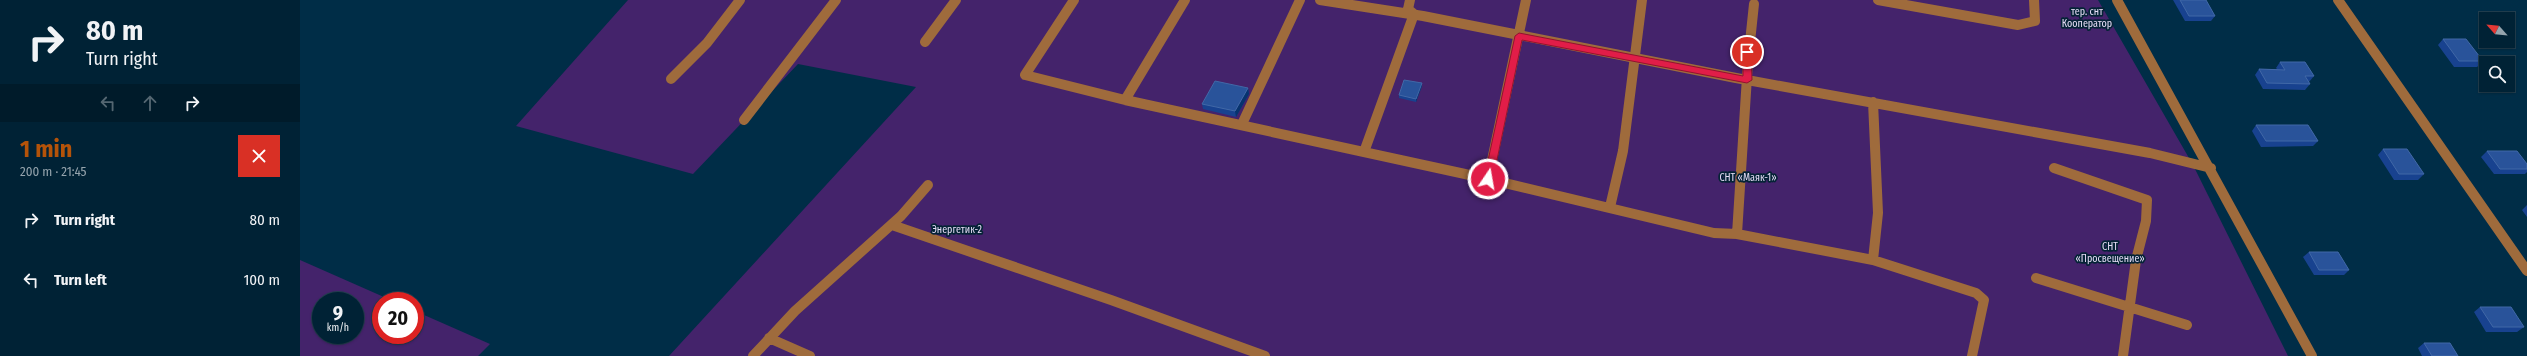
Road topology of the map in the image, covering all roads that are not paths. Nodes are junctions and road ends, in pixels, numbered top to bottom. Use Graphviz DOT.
graph roads {
  1 [pos="740,0"];
  2 [pos="836,0"];
  3 [pos="956,0"];
  4 [pos="1074,0"];
  5 [pos="1185,0"];
  6 [pos="1300,0"];
  7 [pos="1320,0"];
  8 [pos="1410,0"];
  9 [pos="1526,0"];
  10 [pos="1642,0"];
  11 [pos="1878,0"];
  12 [pos="2034,0"];
  13 [pos="2117,0"];
  14 [pos="2338,0"];
  15 [pos="1754,4"];
  16 [pos="1414,14"];
  17 [pos="1519,36"];
  18 [pos="925,42"];
  19 [pos="1635,57"];
  20 [pos="671,80"];
  21 [pos="1747,80"];
  22 [pos="1125,100"];
  23 [pos="1873,102"];
  24 [pos="744,120"];
  25 [pos="1242,124"];
  26 [pos="1364,152"];
  27 [pos="2054,168"];
  28 [pos="2212,168"];
  29 [pos="1488,179"];
  30 [pos="928,185"];
  31 [pos="1610,207"];
  32 [pos="892,224"];
  33 [pos="1737,234"];
  34 [pos="1873,260"];
  35 [pos="2527,271"];
  36 [pos="2036,278"];
  37 [pos="2129,307"];
  38 [pos="2187,325"];
  39 [pos="769,338"];
  40 [pos="753,356"];
  41 [pos="810,356"];
  42 [pos="1265,356"];
  43 [pos="1972,356"];
  44 [pos="2123,356"];
  45 [pos="2312,356"];
  1 -- 20 [label="street"];
  2 -- 24 [label="street"];
  3 -- 18 [label="street"];
  4 -- 22 [label="street"];
  5 -- 22 [label="street"];
  6 -- 25 [label="street"];
  7 -- 16 [label="street"];
  8 -- 16 [label="street"];
  9 -- 17 [label="street"];
  10 -- 19 [label="street"];
  11 -- 12 [label="street"];
  13 -- 28 [label="street"];
  14 -- 35 [label="street"];
  15 -- 21 [label="street"];
  16 -- 17 [label="street"];
  16 -- 26 [label="street"];
  17 -- 19 [label="street"];
  17 -- 29 [label="street"];
  19 -- 21 [label="street"];
  19 -- 31 [label="street"];
  21 -- 23 [label="street"];
  21 -- 33 [label="street"];
  22 -- 25 [label="street"];
  23 -- 28 [label="street"];
  23 -- 34 [label="street"];
  25 -- 26 [label="street"];
  26 -- 29 [label="street"];
  27 -- 37 [label="street"];
  28 -- 45 [label="street"];
  29 -- 31 [label="street"];
  30 -- 32 [label="street"];
  31 -- 33 [label="street"];
  32 -- 39 [label="street"];
  32 -- 42 [label="street"];
  33 -- 34 [label="street"];
  34 -- 43 [label="street"];
  36 -- 37 [label="street"];
  37 -- 38 [label="street"];
  37 -- 44 [label="street"];
  39 -- 40 [label="street"];
  39 -- 41 [label="street"];
}
